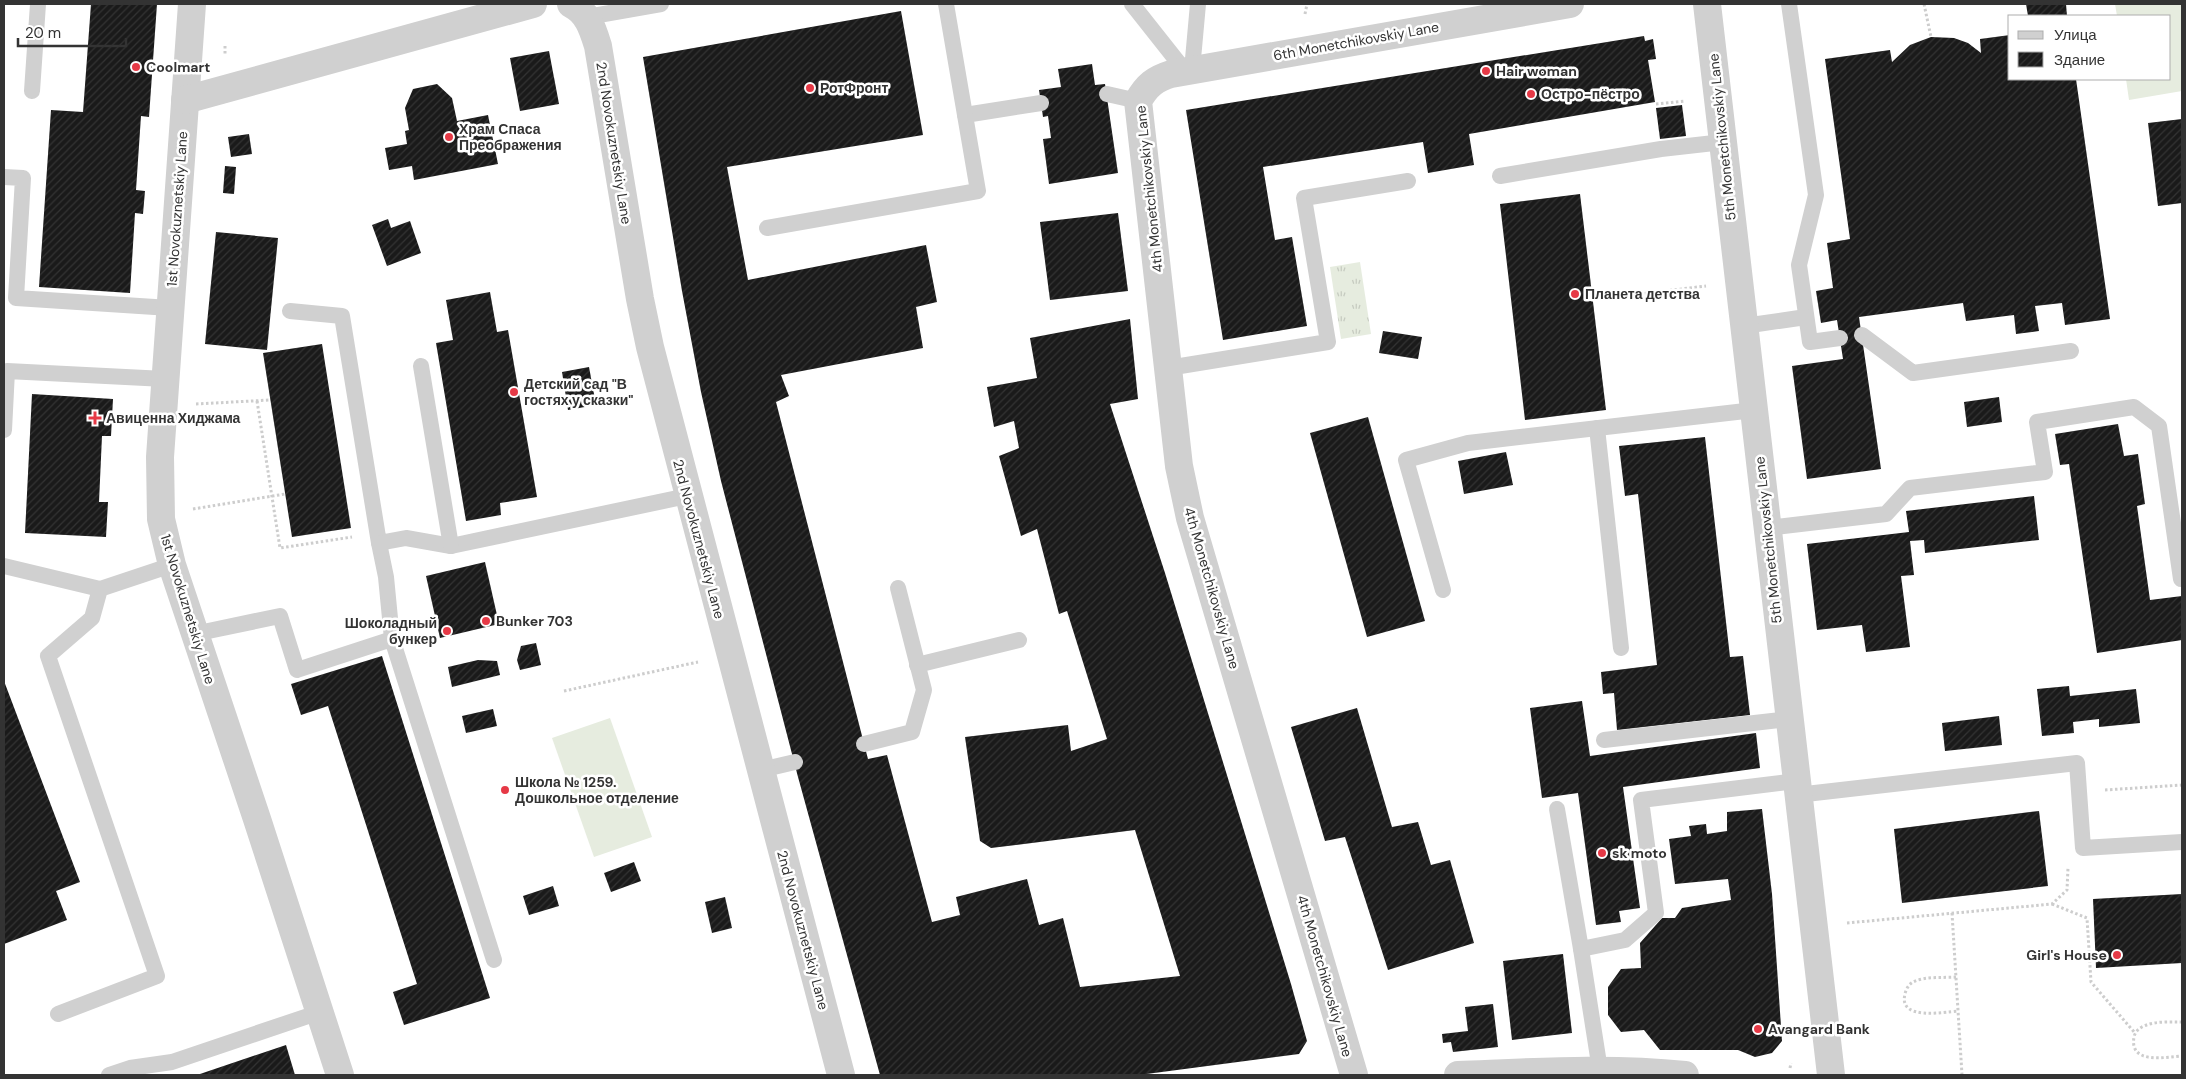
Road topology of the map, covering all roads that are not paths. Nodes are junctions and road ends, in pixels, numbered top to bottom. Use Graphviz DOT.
graph roads {
  1 [pos="38,4"];
  2 [pos="192,4"];
  3 [pos="533,4"];
  4 [pos="661,4"];
  5 [pos="946,4"];
  6 [pos="1132,4"];
  7 [pos="1198,4"];
  8 [pos="1570,4"];
  9 [pos="1707,4"];
  10 [pos="1789,4"];
  11 [pos="579,10"];
  12 [pos="1188,70"];
  13 [pos="32,91"];
  14 [pos="1107,94"];
  15 [pos="1142,94"];
  16 [pos="185,100"];
  17 [pos="1041,103"];
  18 [pos="965,115"];
  19 [pos="1723,142"];
  20 [pos="1500,176"];
  21 [pos="4,177"];
  22 [pos="1408,181"];
  23 [pos="767,228"];
  24 [pos="170,308"];
  25 [pos="290,311"];
  26 [pos="1806,317"];
  27 [pos="1744,326"];
  28 [pos="1862,335"];
  29 [pos="1840,338"];
  30 [pos="2071,351"];
  31 [pos="421,366"];
  32 [pos="1168,368"];
  33 [pos="165,379"];
  34 [pos="1754,410"];
  35 [pos="1597,428"];
  36 [pos="4,430"];
  37 [pos="688,496"];
  38 [pos="1767,528"];
  39 [pos="378,538"];
  40 [pos="450,546"];
  41 [pos="172,565"];
  42 [pos="4,566"];
  43 [pos="2181,579"];
  44 [pos="898,588"];
  45 [pos="100,589"];
  46 [pos="1443,590"];
  47 [pos="194,634"];
  48 [pos="392,640"];
  49 [pos="1019,640"];
  50 [pos="1622,648"];
  51 [pos="917,665"];
  52 [pos="1789,719"];
  53 [pos="1604,740"];
  54 [pos="864,744"];
  55 [pos="795,762"];
  56 [pos="761,770"];
  57 [pos="1797,788"];
  58 [pos="1556,809"];
  59 [pos="2182,842"];
  60 [pos="1581,949"];
  61 [pos="494,960"];
  62 [pos="320,1012"];
  63 [pos="58,1014"];
  64 [pos="1600,1070"];
  65 [pos="1647,1073"];
  66 [pos="109,1075"];
  67 [pos="340,1075"];
  68 [pos="841,1075"];
  69 [pos="1354,1075"];
  70 [pos="1458,1075"];
  71 [pos="1685,1075"];
  72 [pos="1831,1075"];
  1 -- 13 [label="lane"];
  2 -- 16 [label="street, 1st Novokuznetskiy Lane"];
  3 -- 16 [label="street"];
  4 -- 11 [label="lane"];
  5 -- 18 [label="lane"];
  6 -- 12 [label="lane"];
  7 -- 12 [label="lane"];
  8 -- 12 [label="street, 6th Monetchikovskiy Lane"];
  9 -- 19 [label="street, 5th Monetchikovskiy Lane"];
  10 -- 26 [label="lane"];
  11 -- 37 [label="street, 2nd Novokuznetskiy Lane"];
  12 -- 15 [label="street, 6th Monetchikovskiy Lane"];
  14 -- 15 [label="lane"];
  15 -- 32 [label="street, 4th Monetchikovskiy Lane"];
  16 -- 24 [label="street, 1st Novokuznetskiy Lane"];
  17 -- 18 [label="lane"];
  18 -- 23 [label="lane"];
  19 -- 20 [label="lane"];
  19 -- 27 [label="street, 5th Monetchikovskiy Lane"];
  21 -- 24 [label="lane"];
  22 -- 32 [label="lane"];
  24 -- 33 [label="street, 1st Novokuznetskiy Lane"];
  25 -- 39 [label="lane"];
  26 -- 27 [label="lane"];
  26 -- 29 [label="lane"];
  27 -- 34 [label="street, 5th Monetchikovskiy Lane"];
  28 -- 30 [label="lane"];
  31 -- 40 [label="lane"];
  32 -- 69 [label="street, 4th Monetchikovskiy Lane"];
  33 -- 36 [label="lane"];
  33 -- 41 [label="street, 1st Novokuznetskiy Lane"];
  34 -- 35 [label="lane"];
  34 -- 38 [label="street, 5th Monetchikovskiy Lane"];
  35 -- 46 [label="lane"];
  35 -- 50 [label="lane"];
  37 -- 40 [label="lane"];
  37 -- 56 [label="street, 2nd Novokuznetskiy Lane"];
  38 -- 43 [label="lane"];
  38 -- 52 [label="street, 5th Monetchikovskiy Lane"];
  39 -- 40 [label="lane"];
  39 -- 48 [label="lane"];
  41 -- 45 [label="lane"];
  41 -- 47 [label="street, 1st Novokuznetskiy Lane"];
  42 -- 45 [label="lane"];
  44 -- 51 [label="lane"];
  45 -- 63 [label="lane"];
  47 -- 48 [label="lane"];
  47 -- 62 [label="street, 1st Novokuznetskiy Lane"];
  48 -- 61 [label="lane"];
  49 -- 51 [label="lane"];
  51 -- 54 [label="lane"];
  52 -- 53 [label="lane"];
  52 -- 57 [label="street, 5th Monetchikovskiy Lane"];
  55 -- 56 [label="lane"];
  56 -- 68 [label="street, 2nd Novokuznetskiy Lane"];
  57 -- 59 [label="lane"];
  57 -- 60 [label="lane"];
  57 -- 72 [label="street, 5th Monetchikovskiy Lane"];
  58 -- 60 [label="lane"];
  60 -- 64 [label="lane"];
  62 -- 66 [label="lane"];
  62 -- 67 [label="street, 1st Novokuznetskiy Lane"];
  64 -- 65 [label="street"];
  64 -- 70 [label="street"];
  65 -- 71 [label="street"];
}
